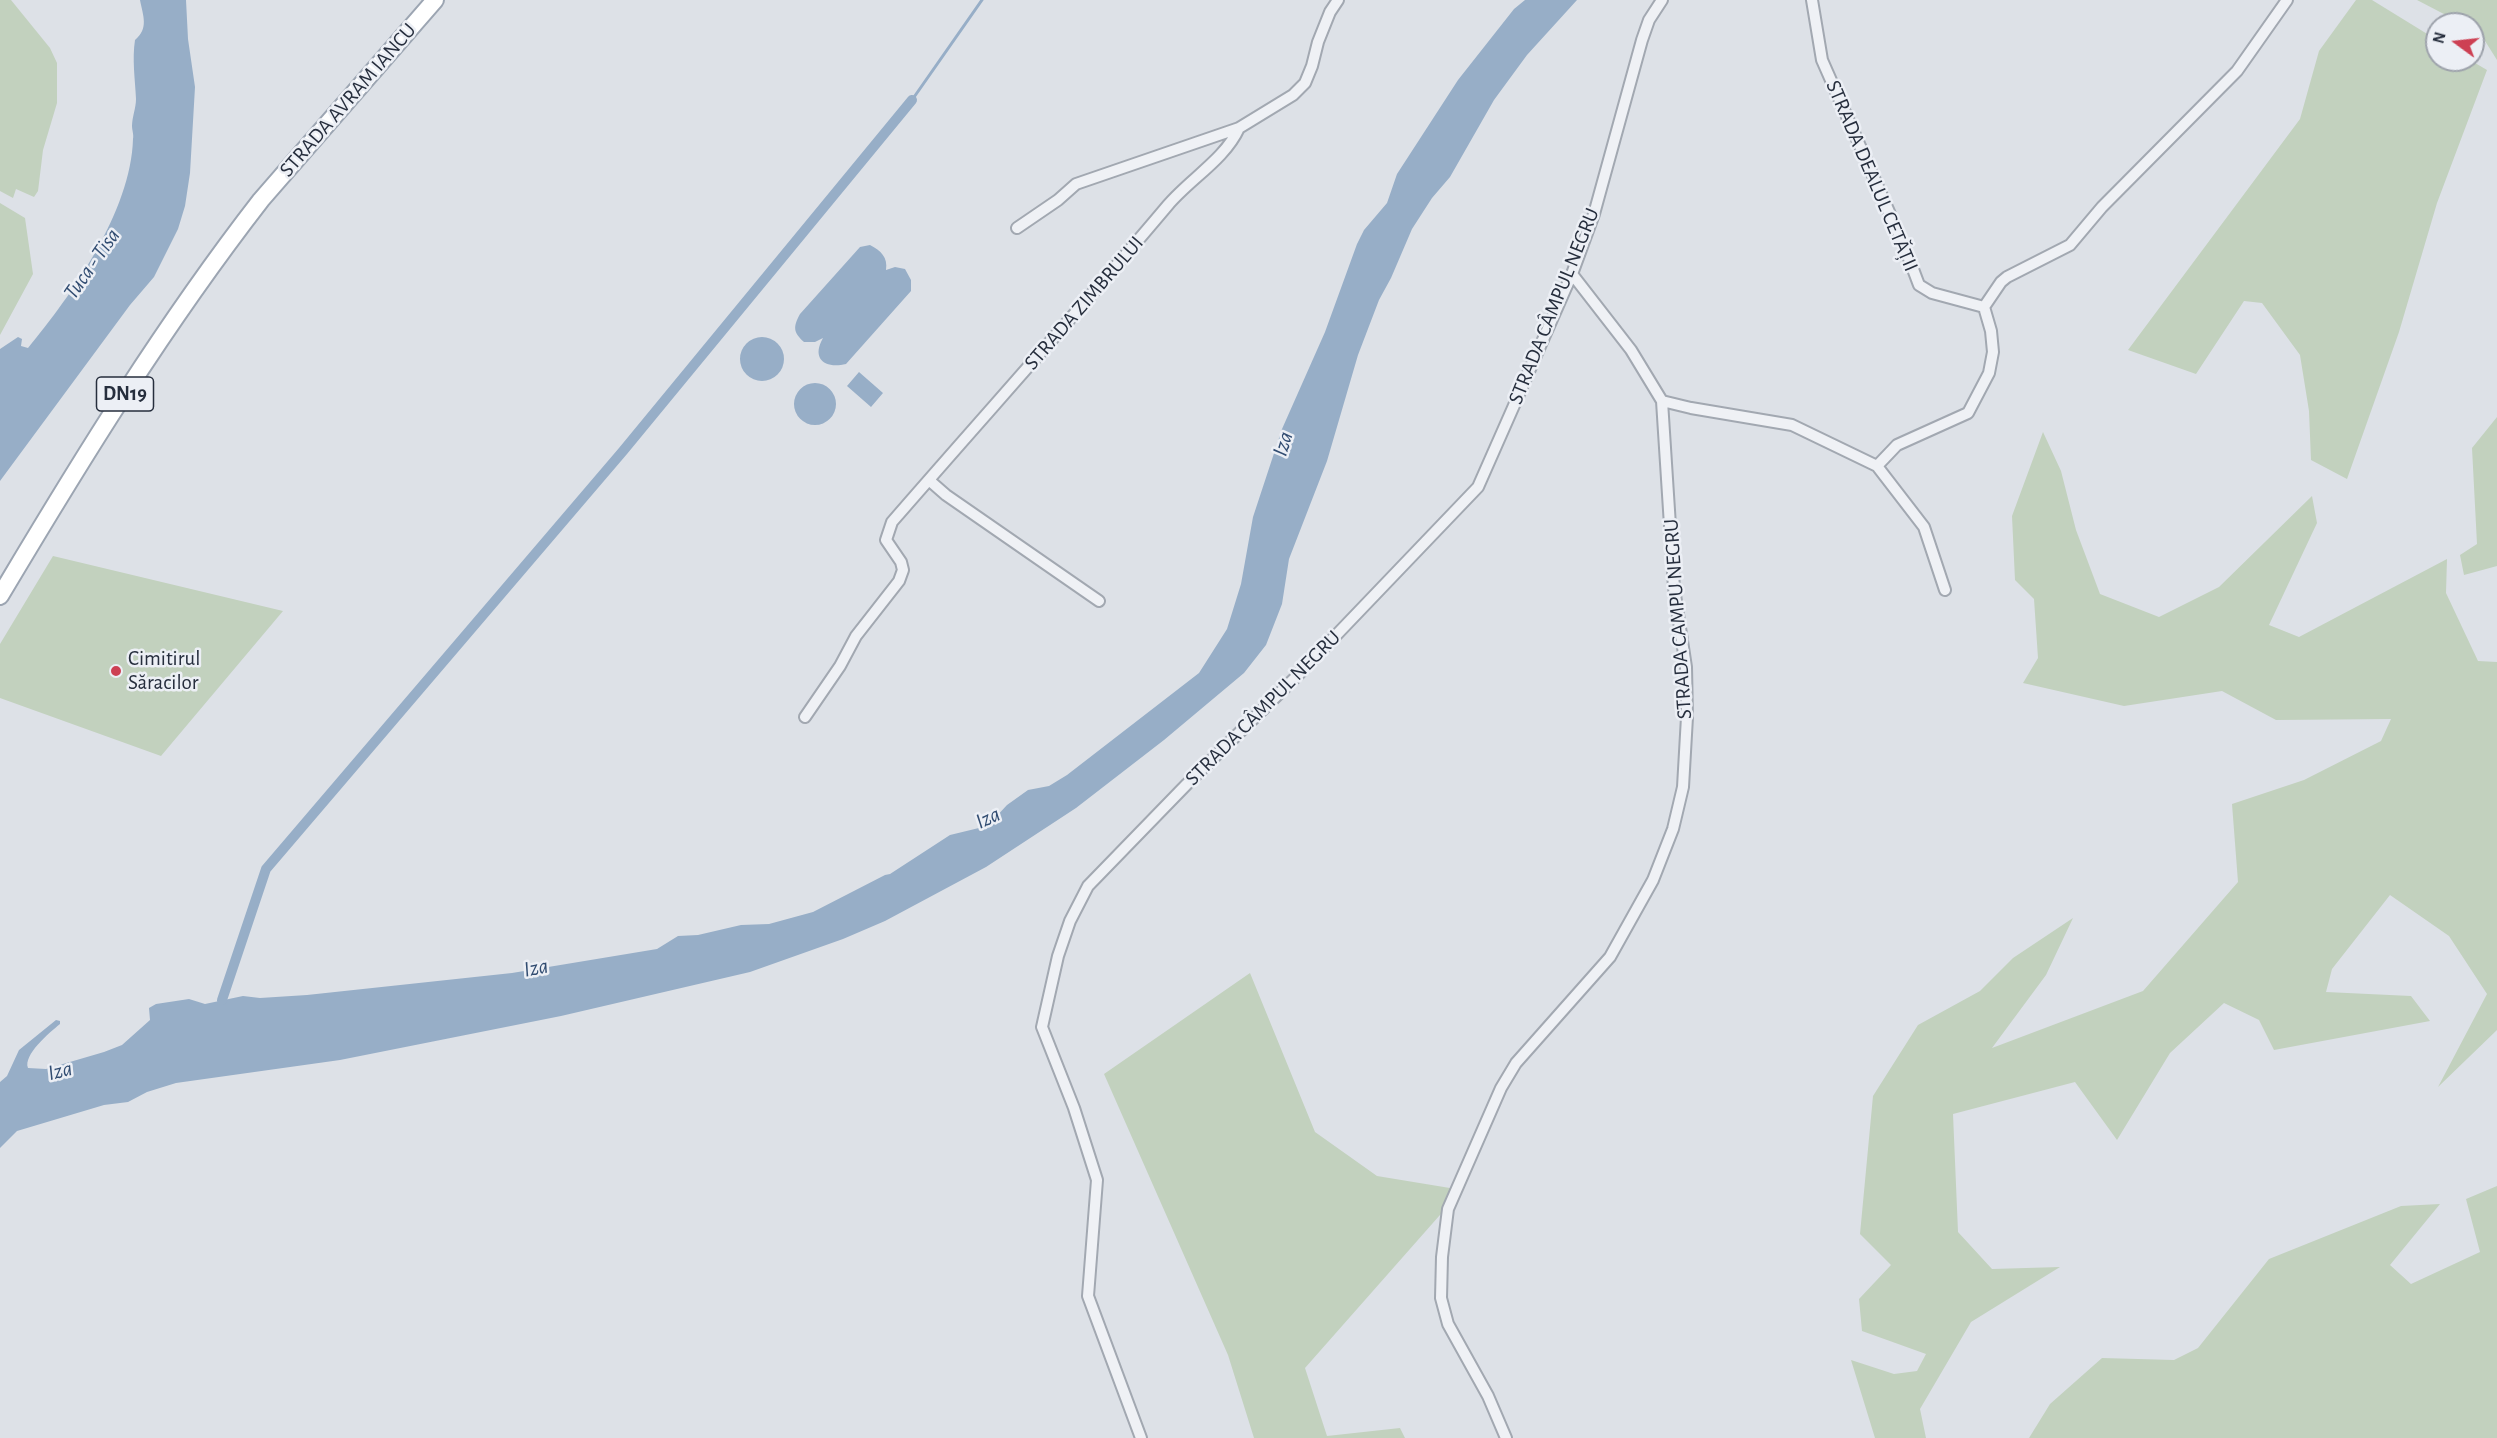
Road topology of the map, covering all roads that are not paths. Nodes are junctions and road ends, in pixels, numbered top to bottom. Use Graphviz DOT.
graph roads {
  1 [pos="435,0"];
  2 [pos="1338,0"];
  3 [pos="1662,0"];
  4 [pos="1812,0"];
  5 [pos="2287,0"];
  6 [pos="1239,129"];
  7 [pos="1017,228"];
  8 [pos="1572,274"];
  9 [pos="1984,307"];
  10 [pos="1662,401"];
  11 [pos="1877,466"];
  12 [pos="930,481"];
  13 [pos="1945,590"];
  14 [pos="0,596"];
  15 [pos="1099,601"];
  16 [pos="805,717"];
  17 [pos="1141,1438"];
  18 [pos="1506,1438"];
  1 -- 14 [label="main road, STRADA AVRAM IANCU / DN19"];
  2 -- 6 [label="street, STRADA ZIMBRULUI"];
  3 -- 8 [label="street, STRADA CÂMPUL NEGRU"];
  4 -- 9 [label="street, STRADA DEALUL CETĂȚII"];
  5 -- 9 [label="street"];
  6 -- 7 [label="street, STRADA ZIMBRULUI"];
  6 -- 12 [label="street, STRADA ZIMBRULUI"];
  8 -- 10 [label="street, STRADA CAMPU NEGRU"];
  8 -- 17 [label="street, STRADA CÂMPUL NEGRU"];
  9 -- 11 [label="street"];
  10 -- 11 [label="street"];
  10 -- 18 [label="street, STRADA CAMPU NEGRU"];
  11 -- 13 [label="street"];
  12 -- 15 [label="street"];
  12 -- 16 [label="street, STRADA ZIMBRULUI"];
}
